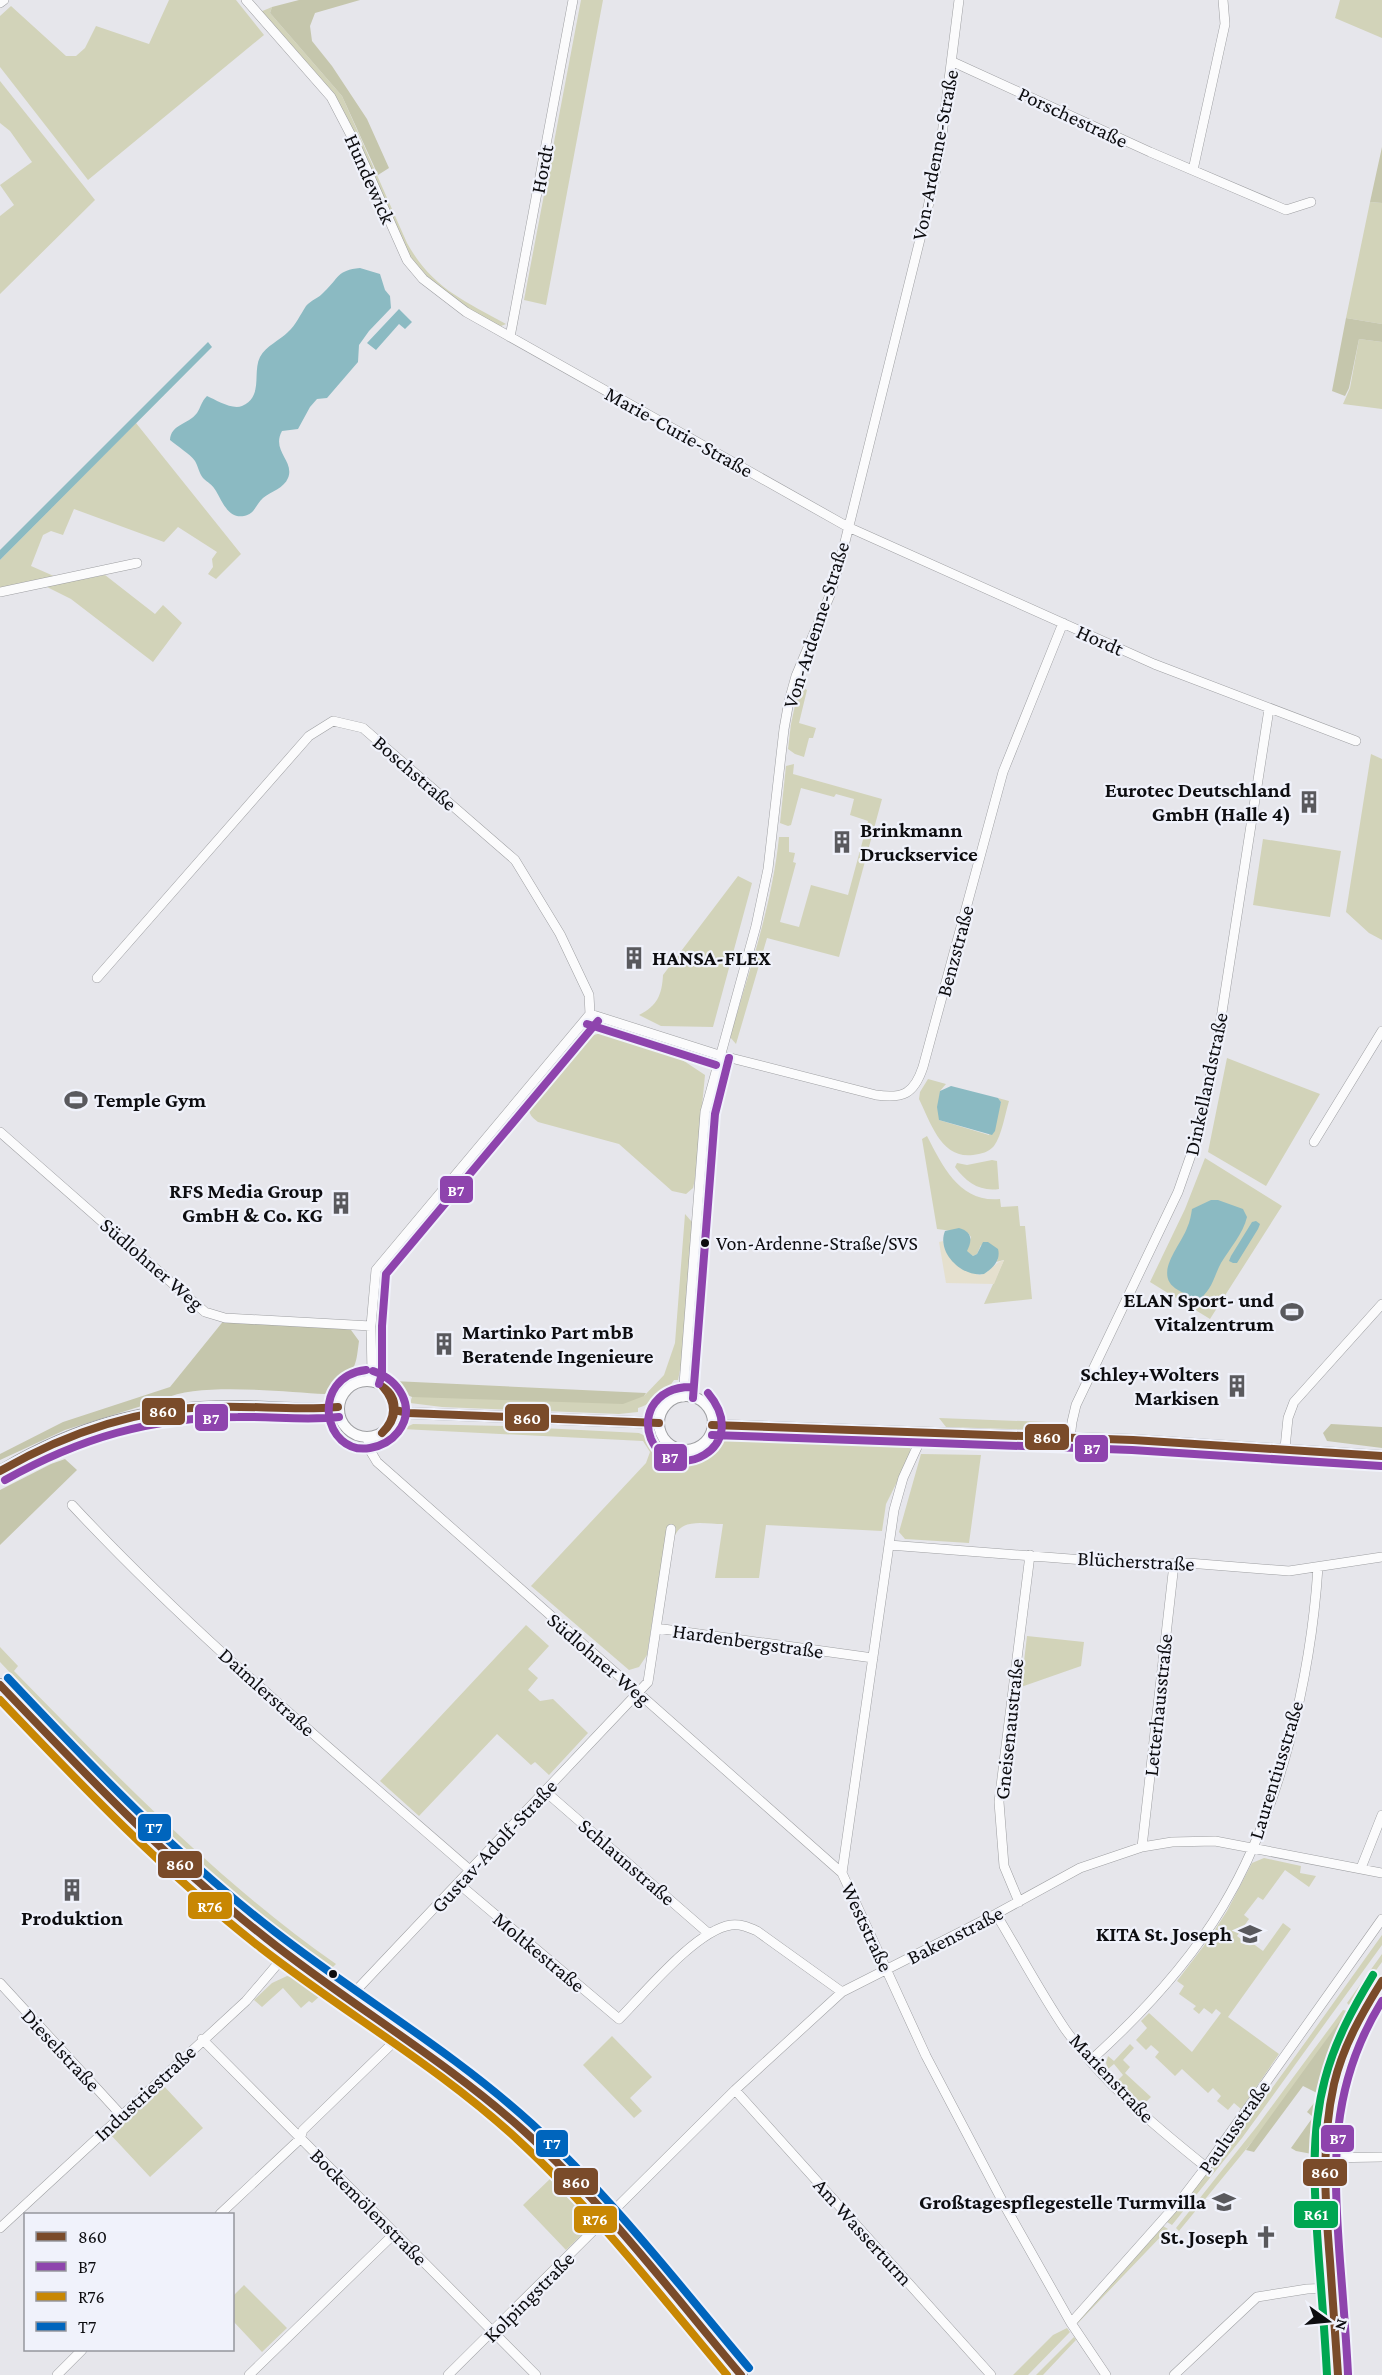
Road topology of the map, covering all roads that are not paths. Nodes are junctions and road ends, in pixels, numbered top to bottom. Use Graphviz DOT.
graph roads {
  1 [pos="4,0"];
  2 [pos="246,0"];
  3 [pos="573,0"];
  4 [pos="960,0"];
  5 [pos="1223,0"];
  6 [pos="0,3"];
  7 [pos="953,62"];
  8 [pos="1193,170"];
  9 [pos="1311,201"];
  10 [pos="510,337"];
  11 [pos="848,527"];
  12 [pos="137,563"];
  13 [pos="0,592"];
  14 [pos="1063,623"];
  15 [pos="1269,709"];
  16 [pos="1356,741"];
  17 [pos="97,978"];
  18 [pos="590,1014"];
  19 [pos="1382,1031"];
  20 [pos="719,1055"];
  21 [pos="0,1132"];
  22 [pos="1314,1142"];
  23 [pos="1382,1304"];
  24 [pos="370,1326"];
  25 [pos="369,1380"];
  26 [pos="683,1396"];
  27 [pos="338,1407"];
  28 [pos="395,1410"];
  29 [pos="659,1424"];
  30 [pos="712,1425"];
  31 [pos="924,1432"];
  32 [pos="367,1437"];
  33 [pos="1070,1438"];
  34 [pos="1285,1448"];
  35 [pos="1382,1456"];
  36 [pos="0,1471"];
  37 [pos="72,1505"];
  38 [pos="671,1529"];
  39 [pos="889,1545"];
  40 [pos="1030,1554"];
  41 [pos="1382,1557"];
  42 [pos="1174,1564"];
  43 [pos="1318,1567"];
  44 [pos="656,1628"];
  45 [pos="873,1658"];
  46 [pos="0,1685"];
  47 [pos="638,1693"];
  48 [pos="546,1792"];
  49 [pos="1382,1815"];
  50 [pos="1142,1847"];
  51 [pos="1253,1847"];
  52 [pos="1361,1868"];
  53 [pos="471,1871"];
  54 [pos="842,1872"];
  55 [pos="1382,1873"];
  56 [pos="459,1884"];
  57 [pos="1020,1902"];
  58 [pos="996,1914"];
  59 [pos="1382,1919"];
  60 [pos="708,1933"];
  61 [pos="286,1954"];
  62 [pos="886,1969"];
  63 [pos="0,1983"];
  64 [pos="1380,1987"];
  65 [pos="842,1992"];
  66 [pos="349,1998"];
  67 [pos="401,2035"];
  68 [pos="202,2039"];
  69 [pos="1090,2061"];
  70 [pos="735,2090"];
  71 [pos="122,2116"];
  72 [pos="300,2139"];
  73 [pos="1382,2157"];
  74 [pos="1323,2158"];
  75 [pos="1206,2168"];
  76 [pos="221,2213"];
  77 [pos="609,2218"];
  78 [pos="0,2228"];
  79 [pos="395,2233"];
  80 [pos="1332,2288"];
  81 [pos="1071,2323"];
  82 [pos="494,2332"];
  83 [pos="80,2351"];
  84 [pos="57,2375"];
  85 [pos="249,2375"];
  86 [pos="448,2375"];
  87 [pos="536,2375"];
  88 [pos="741,2375"];
  89 [pos="991,2375"];
  90 [pos="1106,2375"];
  91 [pos="1174,2375"];
  92 [pos="1338,2375"];
  1 -- 6 [label="street"];
  2 -- 10 [label="street, Hundewick"];
  3 -- 10 [label="street, Hordt"];
  4 -- 7 [label="street, Von-Ardenne-Straße"];
  5 -- 8 [label="street"];
  7 -- 8 [label="street, Porschestraße"];
  7 -- 11 [label="street, Von-Ardenne-Straße"];
  8 -- 9 [label="street, Porschestraße"];
  10 -- 11 [label="street, Marie-Curie-Straße"];
  11 -- 14 [label="street, Hordt"];
  11 -- 20 [label="street, Von-Ardenne-Straße"];
  12 -- 13 [label="street"];
  14 -- 15 [label="street, Hordt"];
  14 -- 20 [label="street, Benzstraße"];
  15 -- 16 [label="street, Hordt"];
  15 -- 33 [label="street, Dinkellandstraße"];
  17 -- 18 [label="street, Boschstraße"];
  18 -- 20 [label="street"];
  18 -- 24 [label="street"];
  19 -- 22 [label="street"];
  20 -- 26 [label="street, Von-Ardenne-Straße"];
  21 -- 24 [label="street, Südlohner Weg"];
  23 -- 34 [label="street"];
  24 -- 25 [label="street"];
  25 -- 27 [label="street"];
  25 -- 28 [label="street"];
  26 -- 29 [label="street"];
  26 -- 30 [label="street"];
  27 -- 32 [label="street"];
  27 -- 36 [label="street"];
  28 -- 29 [label="street"];
  28 -- 32 [label="street"];
  29 -- 30 [label="street"];
  30 -- 31 [label="street"];
  31 -- 33 [label="street"];
  31 -- 39 [label="street, Weststraße"];
  32 -- 47 [label="street, Südlohner Weg"];
  33 -- 34 [label="street"];
  34 -- 35 [label="street"];
  37 -- 53 [label="street, Daimlerstraße"];
  38 -- 44 [label="street"];
  39 -- 40 [label="street, Blücherstraße"];
  39 -- 45 [label="street, Weststraße"];
  40 -- 42 [label="street, Blücherstraße"];
  40 -- 57 [label="street, Gneisenaustraße"];
  41 -- 43 [label="street, Blücherstraße"];
  42 -- 43 [label="street, Blücherstraße"];
  42 -- 50 [label="street, Letterhausstraße"];
  43 -- 51 [label="street, Laurentiusstraße"];
  44 -- 45 [label="street, Hardenbergstraße"];
  44 -- 47 [label="street, Hardenbergstraße"];
  45 -- 54 [label="street, Weststraße"];
  46 -- 61 [label="main road"];
  47 -- 48 [label="street, Gustav-Adolf-Straße"];
  47 -- 54 [label="street, Südlohner Weg"];
  48 -- 53 [label="street, Gustav-Adolf-Straße"];
  48 -- 60 [label="street, Schlaunstraße"];
  49 -- 52 [label="street"];
  50 -- 51 [label="street, Bakenstraße"];
  50 -- 57 [label="street, Bakenstraße"];
  51 -- 52 [label="street, Bakenstraße"];
  51 -- 69 [label="street, Laurentiusstraße"];
  52 -- 55 [label="street, Bakenstraße"];
  53 -- 56 [label="street, Gustav-Adolf-Straße"];
  54 -- 62 [label="street, Weststraße"];
  56 -- 60 [label="street, Moltkestraße"];
  56 -- 66 [label="street, Gustav-Adolf-Straße"];
  57 -- 58 [label="street, Bakenstraße"];
  58 -- 62 [label="street, Bakenstraße"];
  58 -- 69 [label="street, Marienstraße"];
  59 -- 75 [label="street, Paulusstraße"];
  60 -- 65 [label="street"];
  61 -- 66 [label="main road"];
  61 -- 68 [label="street, Industriestraße"];
  62 -- 65 [label="street, Bakenstraße"];
  62 -- 81 [label="street, Weststraße"];
  63 -- 71 [label="street, Dieselstraße"];
  64 -- 74 [label="street"];
  65 -- 70 [label="street, Bakenstraße"];
  66 -- 67 [label="main road"];
  67 -- 72 [label="street"];
  67 -- 77 [label="main road"];
  68 -- 71 [label="street, Industriestraße"];
  68 -- 72 [label="street, Bockemölenstraße"];
  69 -- 75 [label="street, Marienstraße"];
  70 -- 77 [label="street, Bakenstraße"];
  70 -- 89 [label="street, Am Wasserturm"];
  71 -- 78 [label="street, Industriestraße"];
  72 -- 76 [label="street"];
  72 -- 79 [label="street, Bockemölenstraße"];
  73 -- 74 [label="street"];
  74 -- 80 [label="street"];
  75 -- 81 [label="street, Paulusstraße"];
  77 -- 82 [label="street, Kolpingstraße"];
  77 -- 88 [label="main road"];
  79 -- 82 [label="street, Bockemölenstraße"];
  79 -- 85 [label="street"];
  80 -- 91 [label="street"];
  80 -- 92 [label="street"];
  81 -- 90 [label="street, Weststraße"];
  82 -- 86 [label="street, Kolpingstraße"];
  82 -- 87 [label="street, Bockemölenstraße"];
  83 -- 84 [label="street"];
}
